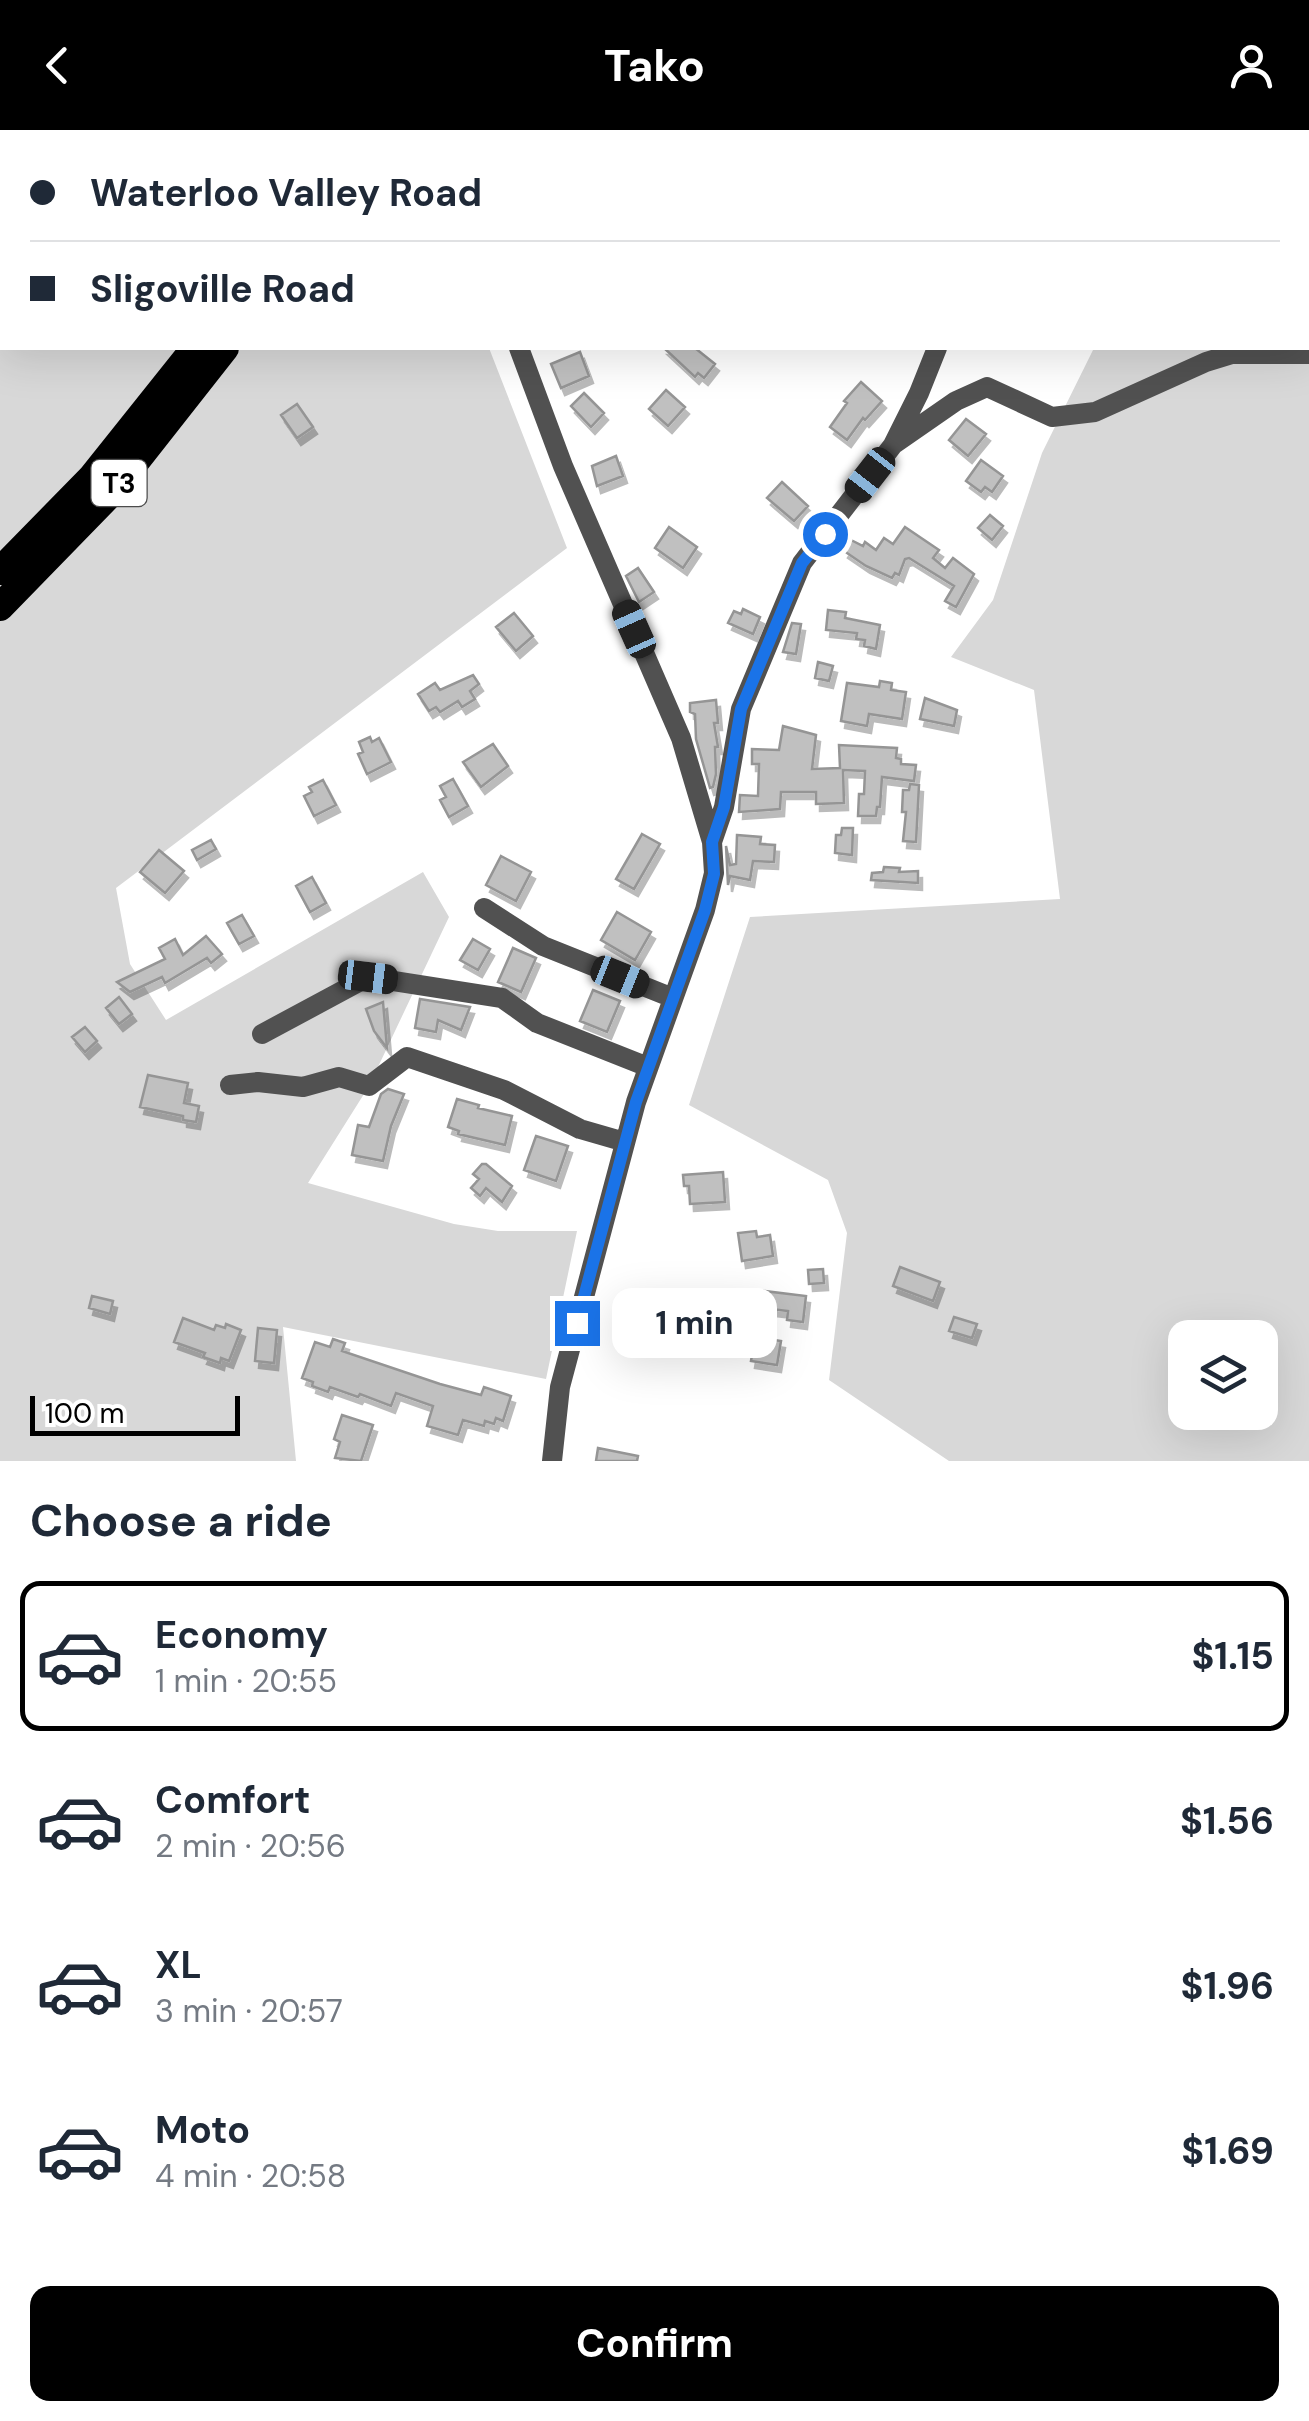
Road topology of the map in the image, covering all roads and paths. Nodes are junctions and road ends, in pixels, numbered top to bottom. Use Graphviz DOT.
graph roads {
  1 [pos="193,350"];
  2 [pos="223,350"];
  3 [pos="519,350"];
  4 [pos="936,350"];
  5 [pos="1309,354"];
  6 [pos="893,445"];
  7 [pos="0,571"];
  8 [pos="0,607"];
  9 [pos="712,842"];
  10 [pos="484,908"];
  11 [pos="673,998"];
  12 [pos="262,1034"];
  13 [pos="648,1067"];
  14 [pos="230,1084"];
  15 [pos="625,1142"];
  16 [pos="552,1461"];
  1 -- 7 [label="highway, T3"];
  2 -- 8 [label="highway, T3"];
  3 -- 9 [label="street"];
  4 -- 6 [label="street"];
  5 -- 6 [label="street"];
  6 -- 9 [label="street"];
  9 -- 11 [label="street"];
  10 -- 11 [label="street"];
  11 -- 13 [label="street"];
  12 -- 13 [label="street"];
  13 -- 15 [label="street"];
  14 -- 15 [label="street"];
  15 -- 16 [label="street"];
}
